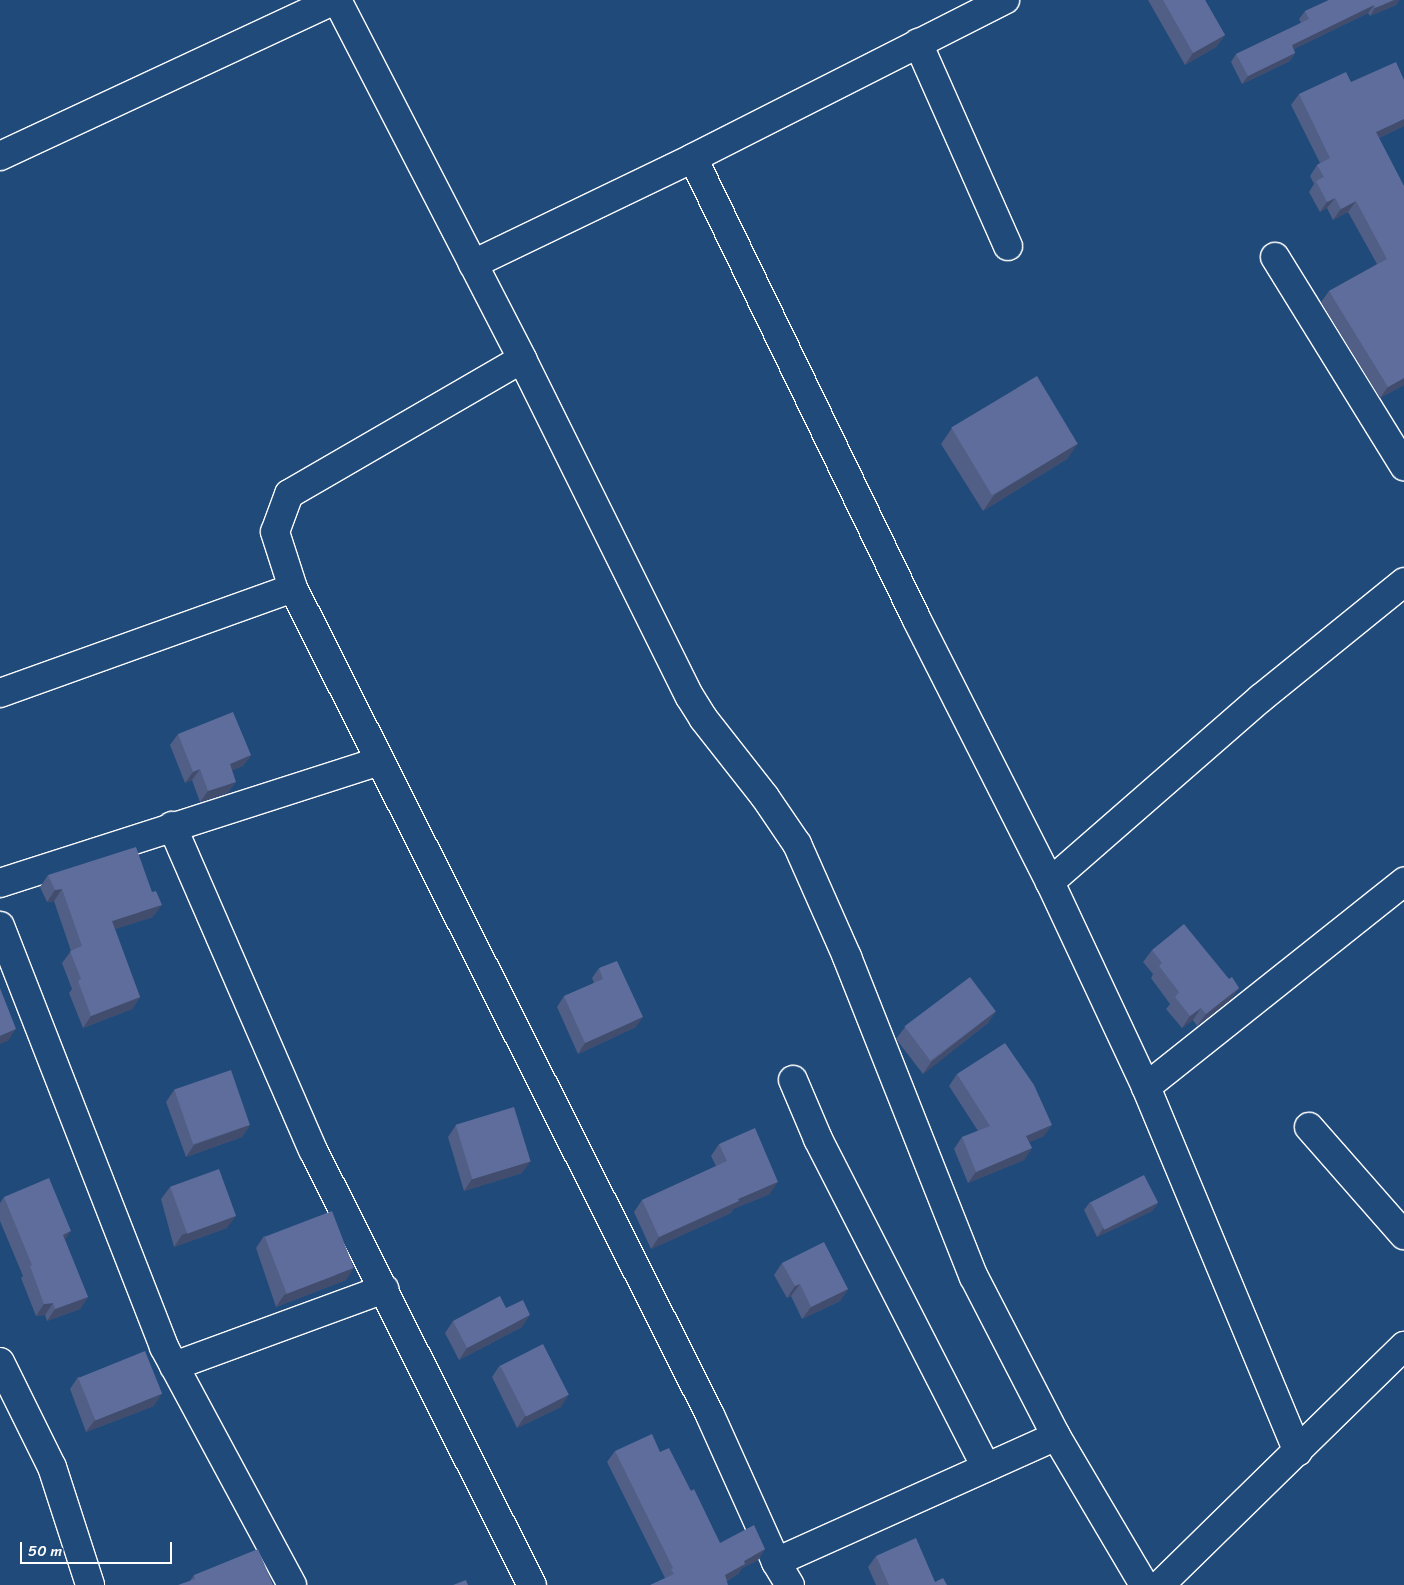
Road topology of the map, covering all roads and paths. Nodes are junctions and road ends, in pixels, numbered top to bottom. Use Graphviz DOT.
graph roads {
  1 [pos="336,0"];
  2 [pos="1005,0"];
  3 [pos="918,43"];
  4 [pos="0,156"];
  5 [pos="693,158"];
  6 [pos="1008,246"];
  7 [pos="1275,258"];
  8 [pos="473,264"];
  9 [pos="522,359"];
  10 [pos="1404,466"];
  11 [pos="1404,582"];
  12 [pos="293,588"];
  13 [pos="0,693"];
  14 [pos="380,760"];
  15 [pos="172,826"];
  16 [pos="1050,882"];
  17 [pos="1404,882"];
  18 [pos="0,883"];
  19 [pos="0,926"];
  20 [pos="793,1080"];
  21 [pos="1146,1086"];
  22 [pos="1310,1127"];
  23 [pos="1404,1235"];
  24 [pos="384,1289"];
  25 [pos="1404,1346"];
  26 [pos="0,1362"];
  27 [pos="174,1366"];
  28 [pos="1056,1436"];
  29 [pos="1298,1452"];
  30 [pos="986,1468"];
  31 [pos="783,1574"];
  32 [pos="90,1585"];
  33 [pos="292,1585"];
  34 [pos="532,1585"];
  35 [pos="1144,1585"];
  36 [pos="1160,1585"];
  1 -- 4 [label="street"];
  1 -- 8 [label="street"];
  2 -- 3 [label="street"];
  3 -- 5 [label="street"];
  3 -- 6 [label="street"];
  5 -- 8 [label="street"];
  5 -- 16 [label="street"];
  7 -- 10 [label="street"];
  8 -- 9 [label="street"];
  9 -- 12 [label="street"];
  9 -- 28 [label="street"];
  11 -- 16 [label="street"];
  12 -- 13 [label="street"];
  12 -- 14 [label="street"];
  14 -- 15 [label="street"];
  14 -- 31 [label="street"];
  15 -- 18 [label="street"];
  15 -- 24 [label="street"];
  16 -- 21 [label="street"];
  17 -- 21 [label="street"];
  19 -- 27 [label="street"];
  20 -- 30 [label="street"];
  21 -- 29 [label="street"];
  22 -- 23 [label="street"];
  24 -- 27 [label="street"];
  24 -- 34 [label="street"];
  25 -- 29 [label="street"];
  26 -- 32 [label="street"];
  27 -- 33 [label="street"];
  28 -- 30 [label="street"];
  28 -- 35 [label="street"];
  29 -- 36 [label="street"];
  30 -- 31 [label="street"];
}
